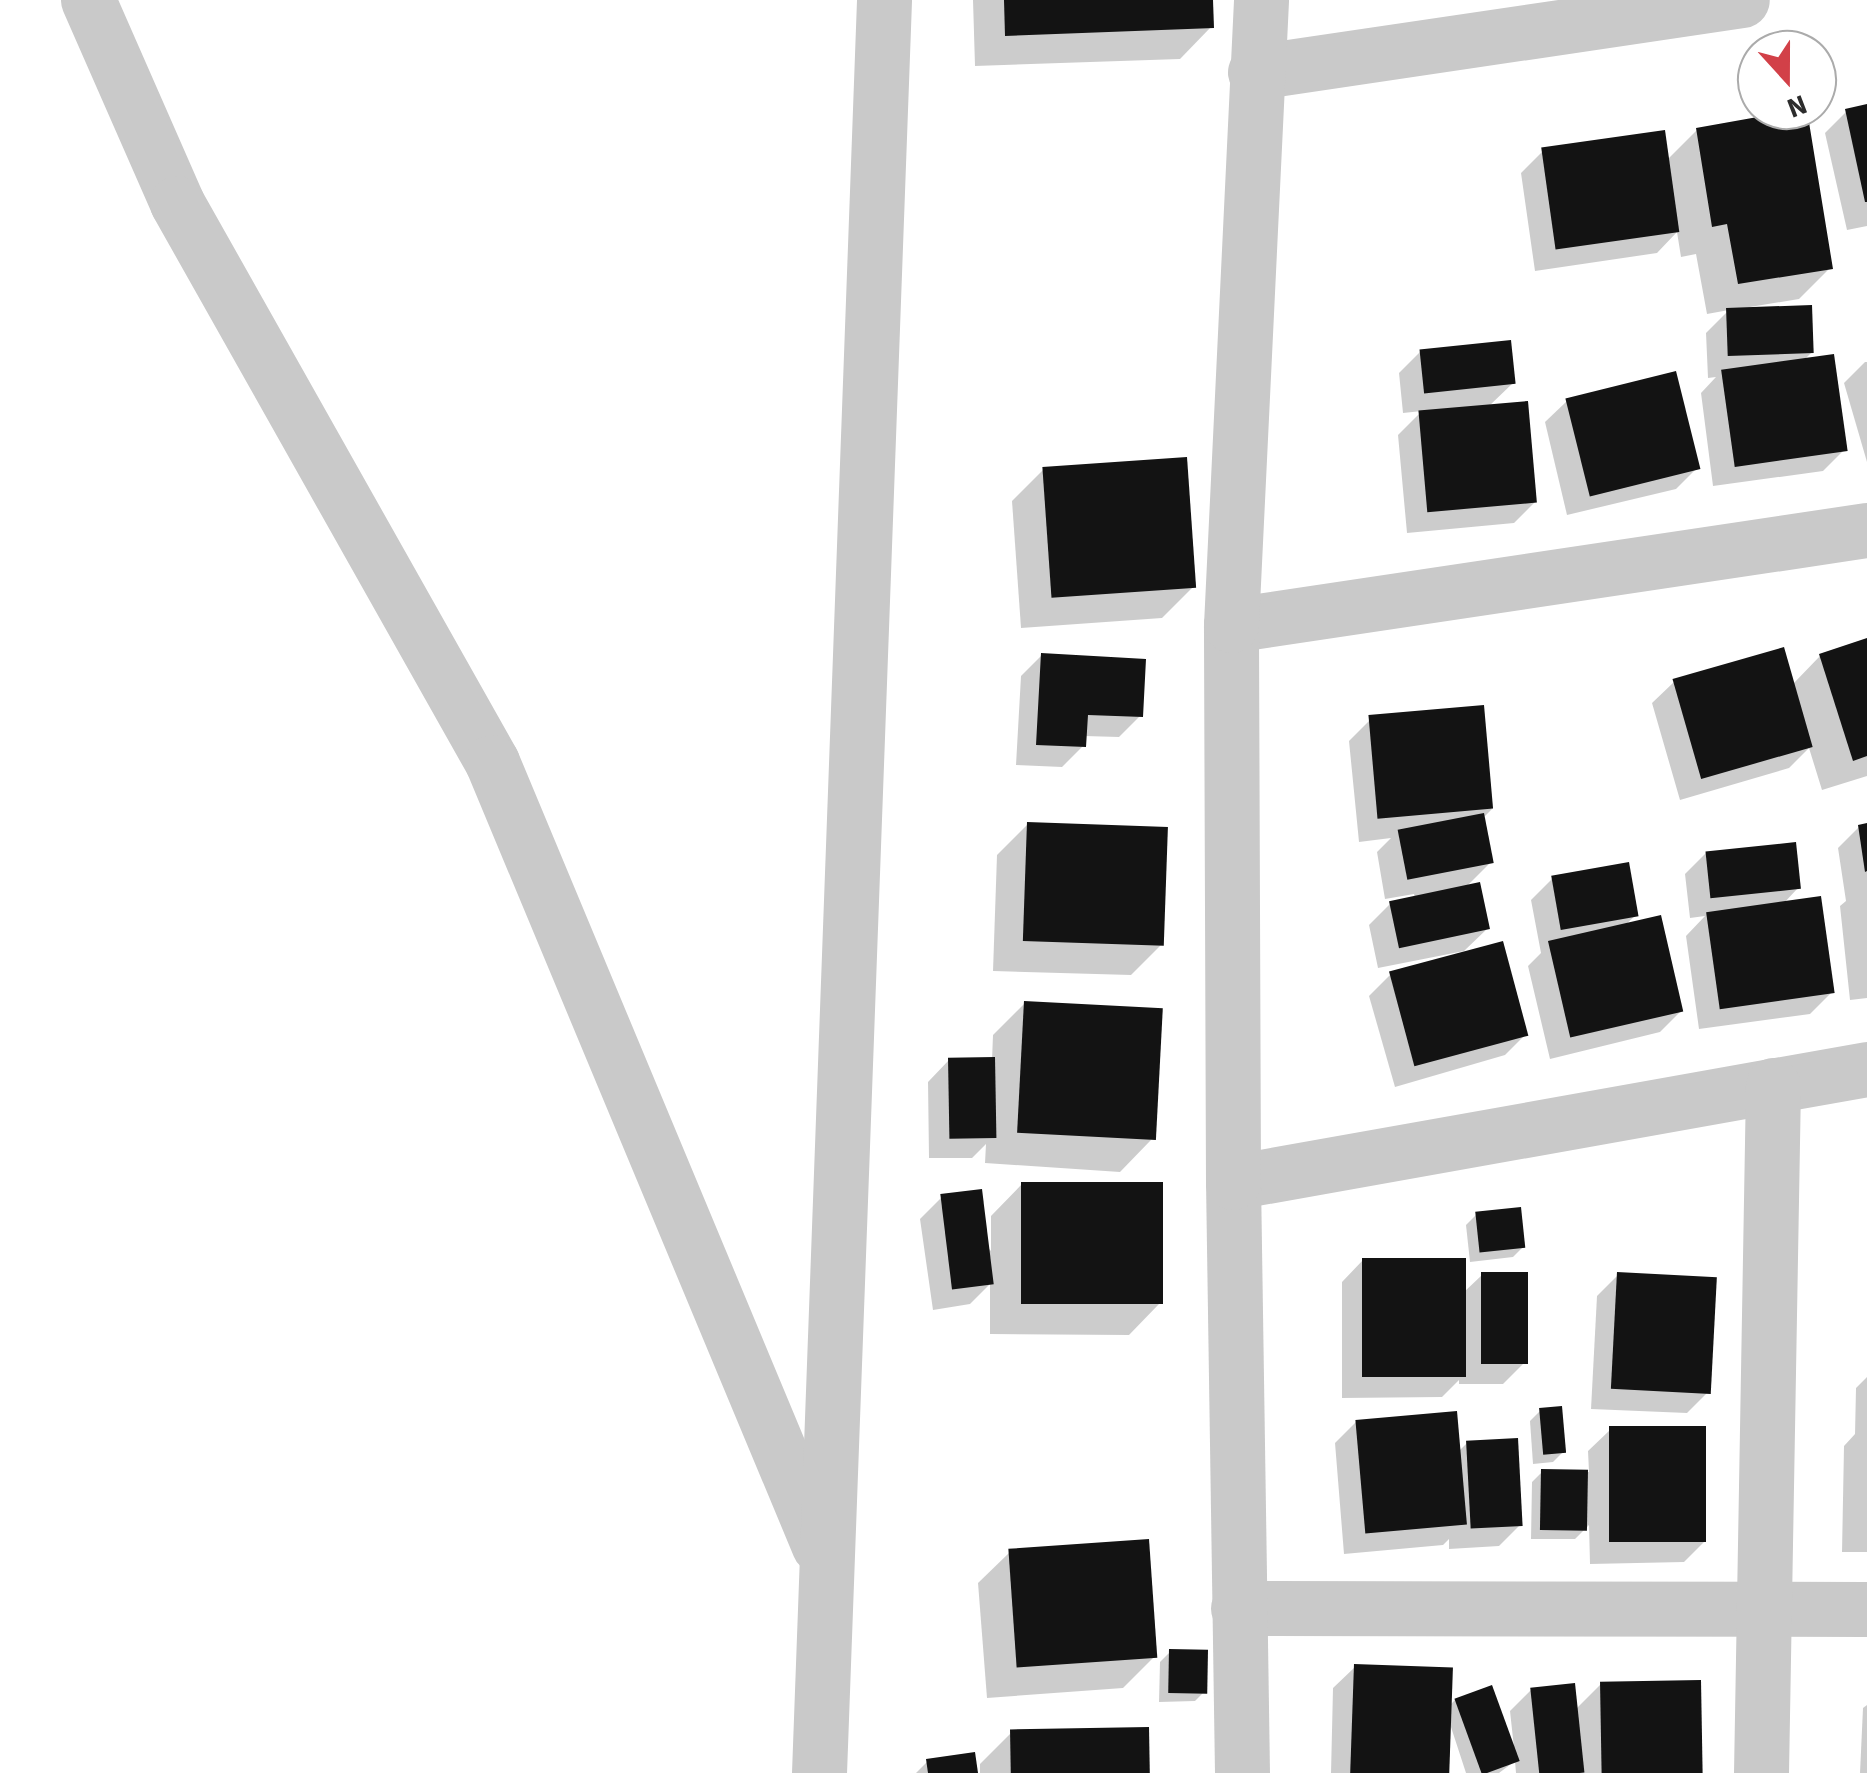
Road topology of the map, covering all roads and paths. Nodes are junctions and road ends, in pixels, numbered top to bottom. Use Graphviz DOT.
graph roads {
  1 [pos="88,0"];
  2 [pos="884,0"];
  3 [pos="1261,0"];
  4 [pos="1742,0"];
  5 [pos="1255,72"];
  6 [pos="1867,530"];
  7 [pos="1232,625"];
  8 [pos="1867,1068"];
  9 [pos="1773,1086"];
  10 [pos="1233,1182"];
  11 [pos="826,1563"];
  12 [pos="1767,1607"];
  13 [pos="1238,1608"];
  14 [pos="1867,1608"];
  15 [pos="819,1773"];
  16 [pos="1242,1773"];
  17 [pos="1761,1773"];
  1 -- 11 [label="street"];
  2 -- 11 [label="street"];
  3 -- 5 [label="street"];
  4 -- 5 [label="street"];
  5 -- 7 [label="street"];
  6 -- 7 [label="street"];
  7 -- 10 [label="street"];
  8 -- 9 [label="street"];
  9 -- 10 [label="street"];
  9 -- 12 [label="street"];
  10 -- 13 [label="street"];
  11 -- 15 [label="street"];
  12 -- 13 [label="street"];
  12 -- 14 [label="street"];
  12 -- 17 [label="street"];
  13 -- 16 [label="street"];
}
